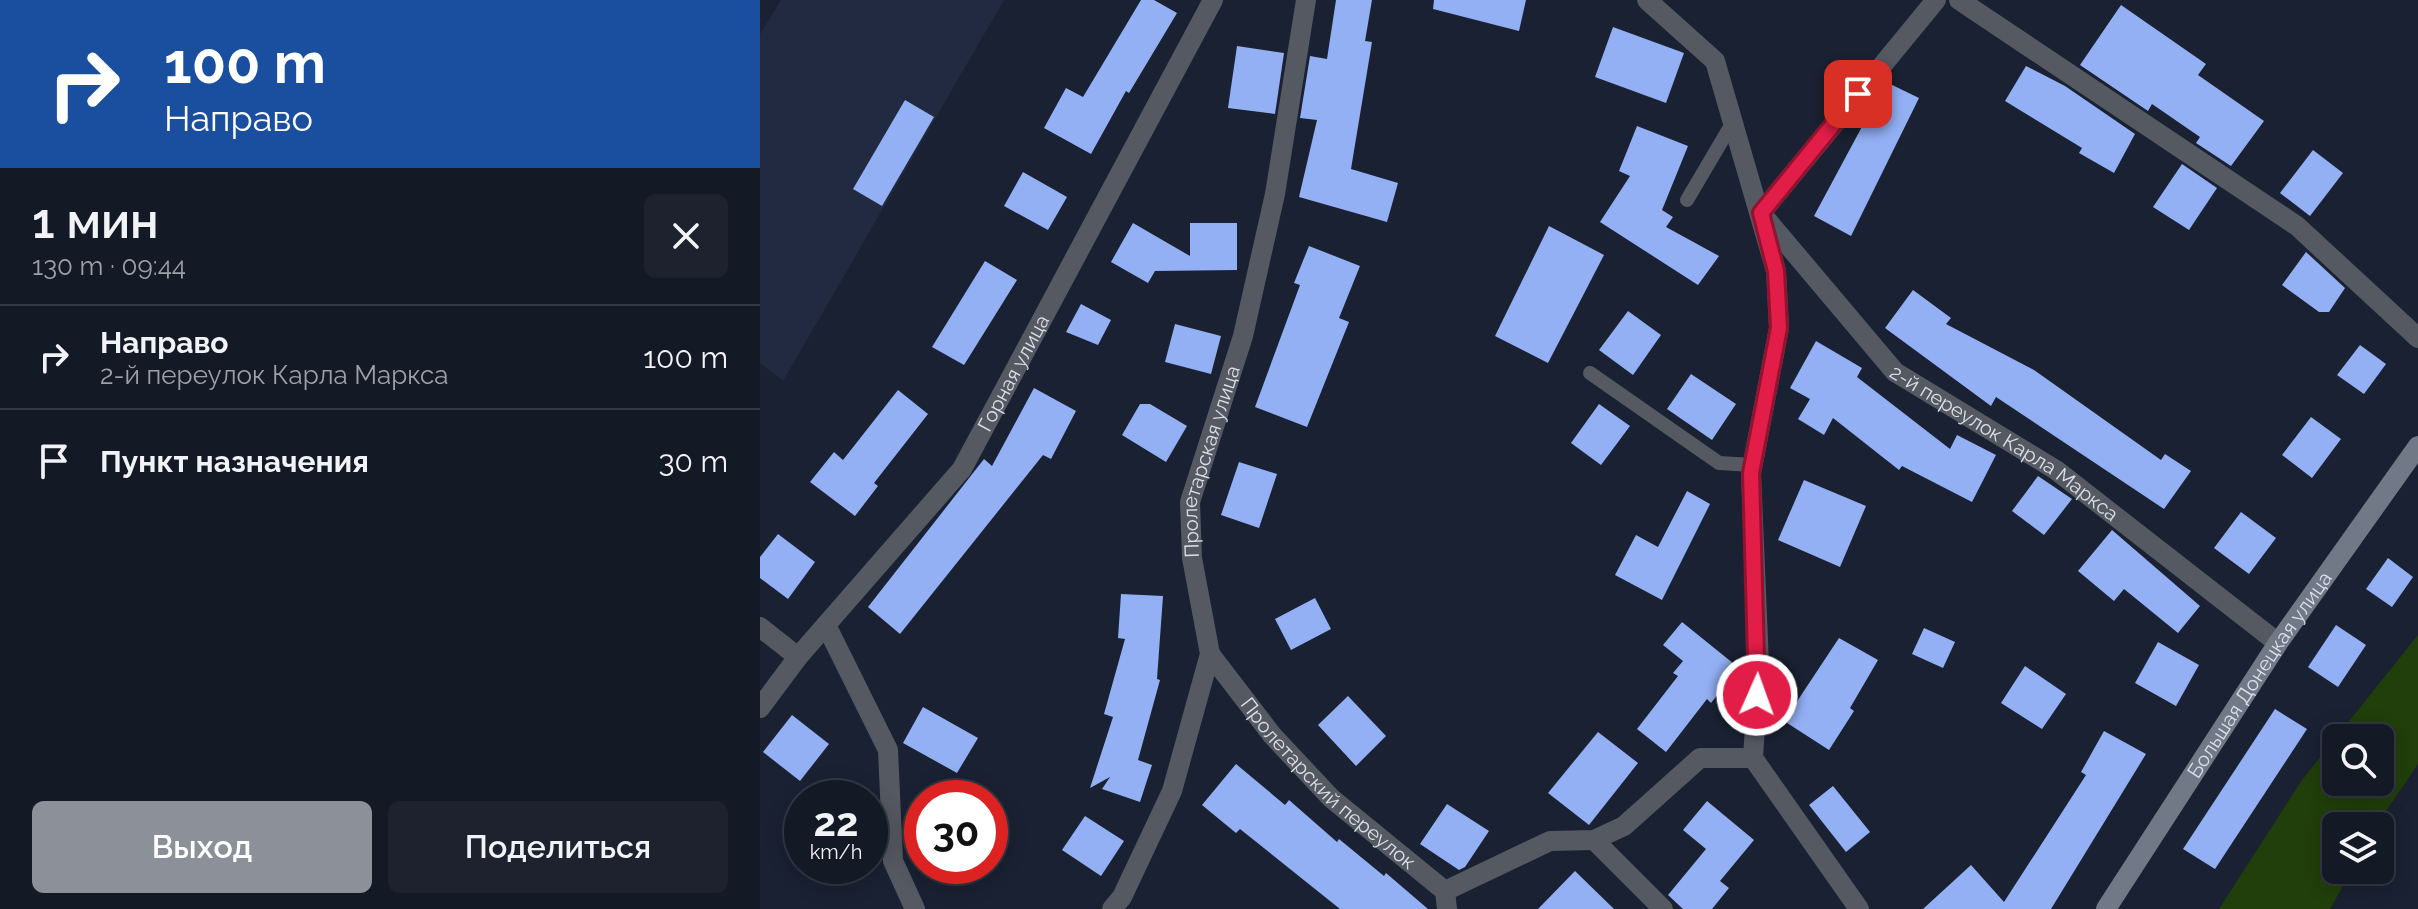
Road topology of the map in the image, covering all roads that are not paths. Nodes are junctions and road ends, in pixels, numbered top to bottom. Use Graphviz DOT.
graph roads {
  1 [pos="1213,0"];
  2 [pos="1306,0"];
  3 [pos="1647,0"];
  4 [pos="1936,0"];
  5 [pos="1959,0"];
  6 [pos="1733,122"];
  7 [pos="1687,200"];
  8 [pos="1761,213"];
  9 [pos="2418,338"];
  10 [pos="1590,373"];
  11 [pos="2418,446"];
  12 [pos="1753,465"];
  13 [pos="826,625"];
  14 [pos="760,627"];
  15 [pos="2278,643"];
  16 [pos="1210,654"];
  17 [pos="798,657"];
  18 [pos="760,708"];
  19 [pos="1753,758"];
  20 [pos="1594,840"];
  21 [pos="1446,900"];
  22 [pos="915,909"];
  23 [pos="1112,909"];
  24 [pos="1663,909"];
  25 [pos="1859,909"];
  26 [pos="2106,909"];
  1 -- 13 [label="street, Горная улица"];
  2 -- 16 [label="street, Пролетарская улица"];
  3 -- 6 [label="street, 2-й переулок Карла Маркса"];
  4 -- 8 [label="street"];
  5 -- 9 [label="street"];
  6 -- 7 [label="lane"];
  6 -- 8 [label="street, 2-й переулок Карла Маркса"];
  8 -- 12 [label="street, 2-й переулок Карла Маркса"];
  8 -- 15 [label="street, 2-й переулок Карла Маркса"];
  10 -- 12 [label="lane"];
  11 -- 15 [label="street, Большая Донецкая улица"];
  12 -- 19 [label="street, 2-й переулок Карла Маркса"];
  13 -- 17 [label="street, Горная улица"];
  13 -- 22 [label="street"];
  14 -- 17 [label="street"];
  15 -- 26 [label="street, Большая Донецкая улица"];
  16 -- 21 [label="street, Пролетарский переулок"];
  16 -- 23 [label="street, Пролетарская улица"];
  17 -- 18 [label="street, Горная улица"];
  19 -- 20 [label="street"];
  19 -- 25 [label="street"];
  20 -- 21 [label="street"];
  20 -- 24 [label="street"];
}
